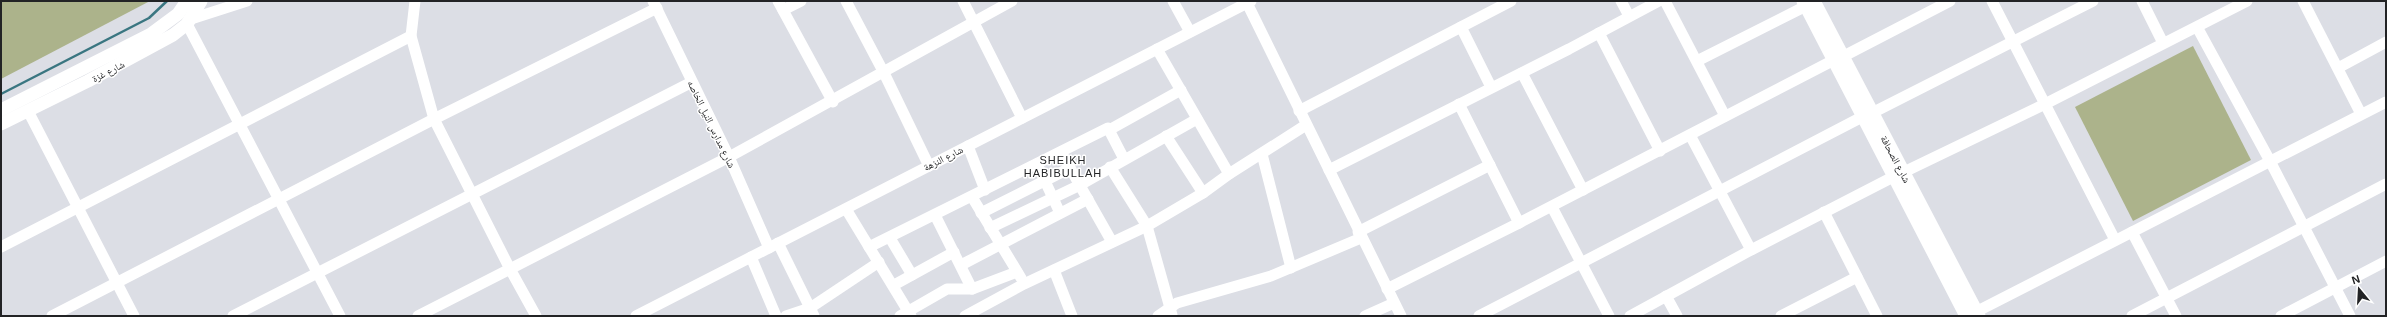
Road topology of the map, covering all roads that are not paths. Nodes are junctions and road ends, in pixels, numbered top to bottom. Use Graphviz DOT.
graph roads {
  1 [pos="187,1"];
  2 [pos="201,1"];
  3 [pos="247,1"];
  4 [pos="415,1"];
  5 [pos="801,1"];
  6 [pos="846,1"];
  7 [pos="963,1"];
  8 [pos="1012,1"];
  9 [pos="1173,1"];
  10 [pos="1511,1"];
  11 [pos="1621,1"];
  12 [pos="1659,1"];
  13 [pos="1665,1"];
  14 [pos="1950,1"];
  15 [pos="1992,1"];
  16 [pos="2093,1"];
  17 [pos="2142,1"];
  18 [pos="2247,1"];
  19 [pos="2303,1"];
  20 [pos="1249,2"];
  21 [pos="1808,3"];
  22 [pos="655,4"];
  23 [pos="780,6"];
  24 [pos="1629,16"];
  25 [pos="189,22"];
  26 [pos="973,22"];
  27 [pos="1461,27"];
  28 [pos="2196,27"];
  29 [pos="1190,32"];
  30 [pos="1599,33"];
  31 [pos="411,36"];
  32 [pos="2013,41"];
  33 [pos="2386,42"];
  34 [pos="2163,43"];
  35 [pos="1157,49"];
  36 [pos="1838,59"];
  37 [pos="1697,61"];
  38 [pos="2338,68"];
  39 [pos="884,73"];
  40 [pos="1522,73"];
  41 [pos="692,82"];
  42 [pos="1491,87"];
  43 [pos="1181,90"];
  44 [pos="833,102"];
  45 [pos="2386,102"];
  46 [pos="1459,104"];
  47 [pos="2045,104"];
  48 [pos="1,110"];
  49 [pos="28,110"];
  50 [pos="1299,111"];
  51 [pos="2361,114"];
  52 [pos="1867,115"];
  53 [pos="1725,116"];
  54 [pos="1022,118"];
  55 [pos="434,119"];
  56 [pos="1197,119"];
  57 [pos="240,123"];
  58 [pos="1,124"];
  59 [pos="1306,125"];
  60 [pos="1109,130"];
  61 [pos="1690,135"];
  62 [pos="1166,136"];
  63 [pos="968,146"];
  64 [pos="1660,151"];
  65 [pos="1061,152"];
  66 [pos="1262,154"];
  67 [pos="729,157"];
  68 [pos="1124,159"];
  69 [pos="2270,161"];
  70 [pos="1037,164"];
  71 [pos="1490,165"];
  72 [pos="929,166"];
  73 [pos="1110,167"];
  74 [pos="1070,168"];
  75 [pos="1329,170"];
  76 [pos="1229,174"];
  77 [pos="1898,174"];
  78 [pos="1045,181"];
  79 [pos="2386,184"];
  80 [pos="1080,185"];
  81 [pos="985,190"];
  82 [pos="1583,190"];
  83 [pos="1720,191"];
  84 [pos="1203,193"];
  85 [pos="473,195"];
  86 [pos="972,197"];
  87 [pos="1053,198"];
  88 [pos="280,199"];
  89 [pos="1088,199"];
  90 [pos="1552,207"];
  91 [pos="77,208"];
  92 [pos="846,209"];
  93 [pos="1824,212"];
  94 [pos="981,213"];
  95 [pos="1060,213"];
  96 [pos="936,215"];
  97 [pos="1520,224"];
  98 [pos="1147,226"];
  99 [pos="2304,227"];
  100 [pos="990,228"];
  101 [pos="2132,232"];
  102 [pos="1359,235"];
  103 [pos="890,238"];
  104 [pos="2115,240"];
  105 [pos="1112,242"];
  106 [pos="1000,244"];
  107 [pos="774,246"];
  108 [pos="1,247"];
  109 [pos="870,247"];
  110 [pos="1751,250"];
  111 [pos="954,252"];
  112 [pos="751,257"];
  113 [pos="2386,261"];
  114 [pos="879,262"];
  115 [pos="1582,263"];
  116 [pos="960,265"];
  117 [pos="1291,268"];
  118 [pos="510,269"];
  119 [pos="1054,270"];
  120 [pos="318,272"];
  121 [pos="1017,272"];
  122 [pos="912,275"];
  123 [pos="1857,277"];
  124 [pos="118,284"];
  125 [pos="1024,284"];
  126 [pos="894,285"];
  127 [pos="2335,288"];
  128 [pos="972,289"];
  129 [pos="1387,289"];
  130 [pos="1666,296"];
  131 [pos="2167,298"];
  132 [pos="1394,303"];
  133 [pos="812,312"];
  134 [pos="1172,313"];
  135 [pos="907,315"];
  136 [pos="1973,315"];
  137 [pos="52,316"];
  138 [pos="134,316"];
  139 [pos="233,316"];
  140 [pos="340,316"];
  141 [pos="418,316"];
  142 [pos="536,316"];
  143 [pos="636,316"];
  144 [pos="776,316"];
  145 [pos="786,316"];
  146 [pos="964,316"];
  147 [pos="1072,316"];
  148 [pos="1158,316"];
  149 [pos="1365,316"];
  150 [pos="1401,316"];
  151 [pos="1478,316"];
  152 [pos="1609,316"];
  153 [pos="1630,316"];
  154 [pos="1677,316"];
  155 [pos="1781,316"];
  156 [pos="1877,316"];
  157 [pos="2132,316"];
  158 [pos="2176,316"];
  159 [pos="2281,316"];
  160 [pos="2350,316"];
  1 -- 48 [label="main road, شارع غزة"];
  2 -- 25 [label="main road, شارع غزة"];
  3 -- 25 [label="street"];
  4 -- 31 [label="street"];
  5 -- 23 [label="street"];
  6 -- 39 [label="street"];
  7 -- 26 [label="street"];
  8 -- 26 [label="street"];
  9 -- 29 [label="street"];
  10 -- 27 [label="street"];
  11 -- 24 [label="street"];
  12 -- 24 [label="street"];
  13 -- 37 [label="street"];
  14 -- 36 [label="street"];
  15 -- 32 [label="street"];
  16 -- 32 [label="street"];
  17 -- 34 [label="street"];
  18 -- 28 [label="street"];
  19 -- 38 [label="street"];
  20 -- 29 [label="street, شارع النزهة"];
  20 -- 50 [label="street"];
  21 -- 36 [label="main road, شارع الصحافة"];
  21 -- 37 [label="street"];
  22 -- 41 [label="street, شارع مدارس النيل الخاصه"];
  22 -- 55 [label="street"];
  23 -- 44 [label="street"];
  24 -- 30 [label="street"];
  25 -- 49 [label="main road, شارع غزة"];
  25 -- 57 [label="street"];
  26 -- 39 [label="street"];
  26 -- 54 [label="street"];
  27 -- 42 [label="street"];
  27 -- 50 [label="street"];
  28 -- 34 [label="street"];
  28 -- 69 [label="street"];
  29 -- 35 [label="street, شارع النزهة"];
  30 -- 40 [label="street"];
  30 -- 64 [label="street"];
  31 -- 55 [label="street"];
  31 -- 57 [label="street"];
  32 -- 47 [label="street"];
  32 -- 52 [label="street"];
  33 -- 38 [label="street"];
  34 -- 47 [label="street"];
  35 -- 43 [label="street"];
  35 -- 54 [label="street, شارع النزهة"];
  36 -- 52 [label="main road, شارع الصحافة"];
  36 -- 53 [label="street"];
  37 -- 53 [label="street"];
  38 -- 51 [label="street"];
  39 -- 44 [label="street"];
  39 -- 72 [label="street"];
  40 -- 42 [label="street"];
  40 -- 82 [label="street"];
  41 -- 67 [label="street, شارع مدارس النيل الخاصه"];
  41 -- 85 [label="street"];
  42 -- 46 [label="street"];
  43 -- 56 [label="street"];
  43 -- 60 [label="street"];
  44 -- 67 [label="street"];
  45 -- 51 [label="street"];
  46 -- 71 [label="street"];
  46 -- 75 [label="street"];
  47 -- 77 [label="street"];
  47 -- 104 [label="street"];
  49 -- 58 [label="main road, شارع غزة"];
  49 -- 91 [label="street"];
  50 -- 59 [label="street"];
  51 -- 69 [label="street"];
  52 -- 77 [label="main road, شارع الصحافة"];
  52 -- 83 [label="street"];
  53 -- 61 [label="street"];
  54 -- 63 [label="street, شارع النزهة"];
  55 -- 85 [label="street"];
  55 -- 88 [label="street"];
  56 -- 62 [label="street"];
  56 -- 76 [label="street"];
  57 -- 88 [label="street"];
  57 -- 91 [label="street"];
  59 -- 66 [label="street"];
  59 -- 75 [label="street"];
  60 -- 65 [label="street"];
  60 -- 68 [label="street"];
  61 -- 64 [label="street"];
  61 -- 83 [label="street"];
  62 -- 68 [label="street"];
  62 -- 84 [label="street"];
  63 -- 72 [label="street, شارع النزهة"];
  63 -- 81 [label="street"];
  64 -- 82 [label="street"];
  65 -- 70 [label="street"];
  65 -- 74 [label="street"];
  66 -- 76 [label="street"];
  66 -- 117 [label="street"];
  67 -- 107 [label="street, شارع مدارس النيل الخاصه"];
  67 -- 118 [label="street"];
  68 -- 73 [label="street"];
  69 -- 99 [label="street"];
  69 -- 101 [label="street"];
  70 -- 78 [label="street"];
  70 -- 81 [label="street"];
  71 -- 97 [label="street"];
  71 -- 102 [label="street"];
  72 -- 92 [label="street, شارع النزهة"];
  73 -- 80 [label="street"];
  73 -- 98 [label="street"];
  74 -- 78 [label="street"];
  74 -- 80 [label="street"];
  75 -- 102 [label="street"];
  76 -- 84 [label="street"];
  77 -- 93 [label="street"];
  77 -- 136 [label="main road, شارع الصحافة"];
  78 -- 87 [label="street"];
  78 -- 94 [label="street"];
  79 -- 99 [label="street"];
  80 -- 87 [label="street"];
  80 -- 89 [label="street"];
  81 -- 86 [label="street"];
  82 -- 90 [label="street"];
  83 -- 110 [label="street"];
  83 -- 115 [label="street"];
  84 -- 98 [label="street"];
  85 -- 118 [label="street"];
  85 -- 120 [label="street"];
  86 -- 94 [label="street"];
  86 -- 96 [label="street"];
  87 -- 95 [label="street"];
  87 -- 100 [label="street"];
  88 -- 120 [label="street"];
  88 -- 124 [label="street"];
  89 -- 95 [label="street"];
  89 -- 105 [label="street"];
  90 -- 97 [label="street"];
  90 -- 115 [label="street"];
  91 -- 108 [label="street"];
  91 -- 124 [label="street"];
  92 -- 107 [label="street, شارع النزهة"];
  92 -- 109 [label="street"];
  93 -- 110 [label="street"];
  93 -- 123 [label="street"];
  94 -- 100 [label="street"];
  95 -- 106 [label="street"];
  96 -- 103 [label="street"];
  96 -- 111 [label="street"];
  97 -- 129 [label="street"];
  98 -- 105 [label="street"];
  98 -- 134 [label="street"];
  99 -- 127 [label="street"];
  99 -- 131 [label="street"];
  100 -- 106 [label="street"];
  101 -- 104 [label="street"];
  101 -- 131 [label="street"];
  102 -- 117 [label="street"];
  102 -- 129 [label="street"];
  103 -- 109 [label="street"];
  103 -- 122 [label="street"];
  104 -- 136 [label="street"];
  105 -- 119 [label="street"];
  106 -- 116 [label="street"];
  106 -- 121 [label="street"];
  107 -- 112 [label="street, شارع النزهة"];
  107 -- 133 [label="street, شارع مدارس النيل الخاصه"];
  109 -- 114 [label="street"];
  110 -- 130 [label="street"];
  111 -- 116 [label="street"];
  111 -- 122 [label="street"];
  112 -- 143 [label="street, شارع النزهة"];
  112 -- 144 [label="street"];
  113 -- 127 [label="street"];
  114 -- 126 [label="street"];
  114 -- 133 [label="street"];
  115 -- 151 [label="street"];
  115 -- 152 [label="street"];
  116 -- 128 [label="street"];
  117 -- 134 [label="street"];
  118 -- 141 [label="street"];
  118 -- 142 [label="street"];
  119 -- 125 [label="street"];
  119 -- 147 [label="street"];
  120 -- 139 [label="street"];
  120 -- 140 [label="street"];
  121 -- 125 [label="street"];
  121 -- 128 [label="street"];
  122 -- 126 [label="street"];
  123 -- 155 [label="street"];
  123 -- 156 [label="street"];
  124 -- 137 [label="street"];
  124 -- 138 [label="street"];
  125 -- 146 [label="street"];
  126 -- 135 [label="street"];
  127 -- 159 [label="street"];
  127 -- 160 [label="street"];
  128 -- 135 [label="street"];
  129 -- 132 [label="street"];
  130 -- 153 [label="street"];
  130 -- 154 [label="street"];
  131 -- 157 [label="street"];
  131 -- 158 [label="street"];
  132 -- 149 [label="street"];
  132 -- 150 [label="street"];
  133 -- 145 [label="street"];
  134 -- 148 [label="street"];
}
